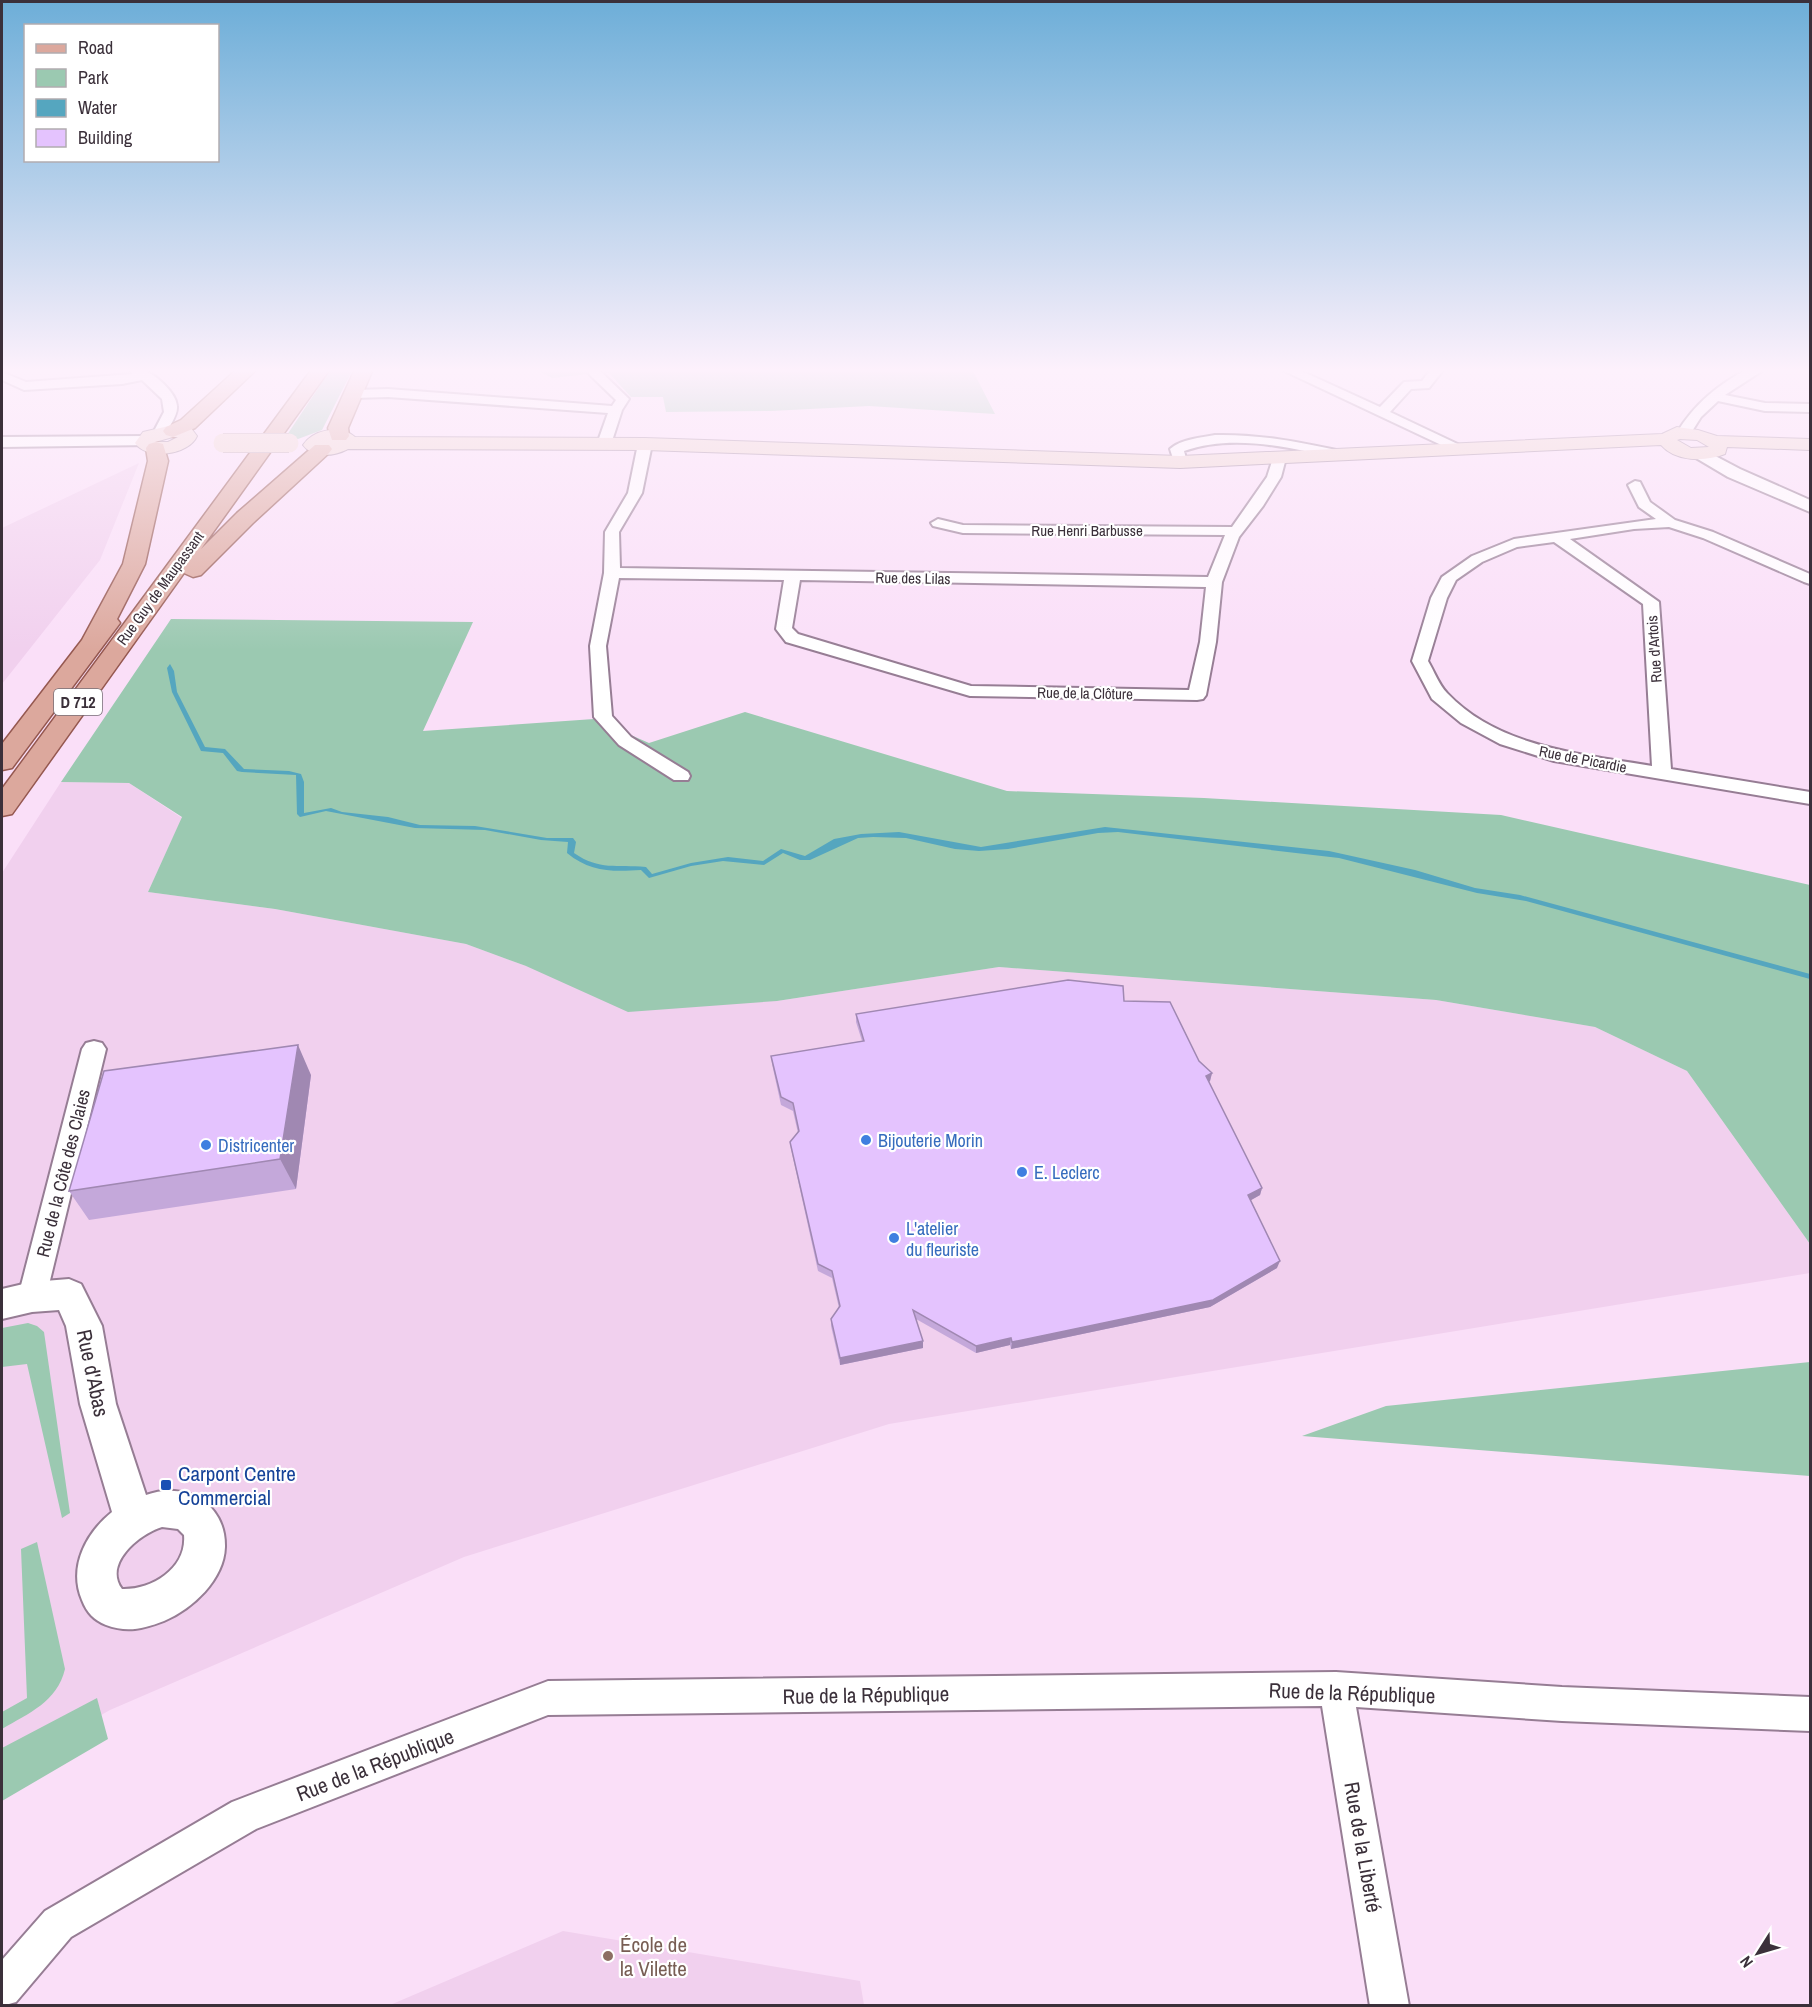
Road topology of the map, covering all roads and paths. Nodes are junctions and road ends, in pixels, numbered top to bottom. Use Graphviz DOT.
graph roads {
  1 [pos="158,463"];
  2 [pos="229,463"];
  3 [pos="252,463"];
  4 [pos="309,463"];
  5 [pos="642,463"];
  6 [pos="1278,463"];
  7 [pos="1724,463"];
  8 [pos="1635,484"];
  9 [pos="197,505"];
  10 [pos="1810,507"];
  11 [pos="938,523"];
  12 [pos="1670,523"];
  13 [pos="1236,531"];
  14 [pos="1557,537"];
  15 [pos="155,560"];
  16 [pos="612,573"];
  17 [pos="793,576"];
  18 [pos="1810,579"];
  19 [pos="1214,582"];
  20 [pos="154,596"];
  21 [pos="93,643"];
  22 [pos="2,762"];
  23 [pos="1662,773"];
  24 [pos="681,776"];
  25 [pos="1810,798"];
  26 [pos="2,808"];
  27 [pos="94,1049"];
  28 [pos="17,1300"];
  29 [pos="134,1519"];
  30 [pos="1336,1689"];
  31 [pos="1810,1714"];
  32 [pos="2,1988"];
  33 [pos="1389,2006"];
  1 -- 21 [label="main road"];
  2 -- 9 [label="main road, Rue Guy de Maupassant"];
  3 -- 20 [label="main road, Rue Guy de Maupassant / D 712"];
  4 -- 20 [label="main road"];
  5 -- 16 [label="street"];
  6 -- 13 [label="street, Rue de la Clôture"];
  7 -- 10 [label="street"];
  8 -- 12 [label="street, Rue de Picardie"];
  11 -- 13 [label="street, Rue Henri Barbusse"];
  12 -- 14 [label="street, Rue de Picardie"];
  12 -- 18 [label="street, Rue de Picardie"];
  13 -- 19 [label="street, Rue de la Clôture"];
  14 -- 23 [label="street, Rue d'Artois"];
  14 -- 23 [label="street, Rue de Picardie"];
  15 -- 21 [label="main road, Rue Guy de Maupassant / D 712"];
  16 -- 17 [label="street, Rue des Lilas"];
  16 -- 24 [label="street"];
  17 -- 19 [label="street, Rue des Lilas"];
  17 -- 19 [label="street, Rue de la Clôture"];
  20 -- 26 [label="main road, Rue Guy de Maupassant / D 712"];
  21 -- 22 [label="main road, Rue Guy de Maupassant / D 712"];
  23 -- 25 [label="street, Rue de Picardie"];
  27 -- 28 [label="street, Rue de la Côte des Claies"];
  28 -- 29 [label="street, Rue d'Abas"];
  30 -- 31 [label="street, Rue de la République"];
  30 -- 32 [label="street, Rue de la République"];
  30 -- 33 [label="street, Rue de la Liberté"];
}
